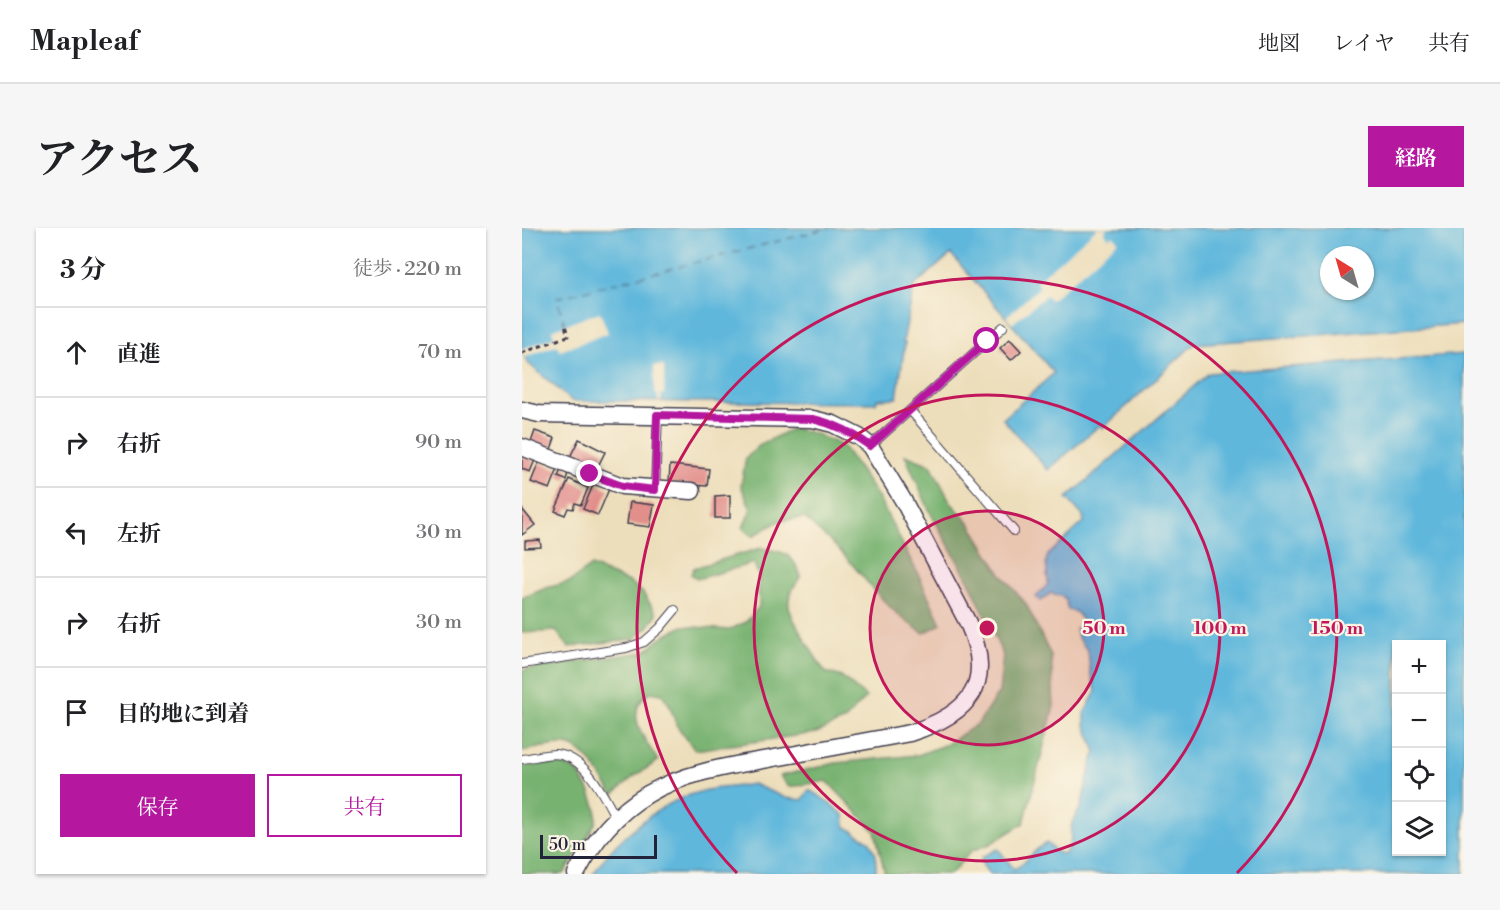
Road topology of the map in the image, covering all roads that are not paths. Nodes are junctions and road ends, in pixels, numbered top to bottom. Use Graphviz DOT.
graph roads {
  1 [pos="1003,327"];
  2 [pos="522,410"];
  3 [pos="910,410"];
  4 [pos="657,415"];
  5 [pos="870,446"];
  6 [pos="522,447"];
  7 [pos="655,490"];
  8 [pos="692,491"];
  9 [pos="1014,531"];
  10 [pos="675,610"];
  11 [pos="522,664"];
  12 [pos="522,759"];
  13 [pos="616,818"];
  14 [pos="576,874"];
  1 -- 3 [label="lane"];
  2 -- 4 [label="street"];
  3 -- 5 [label="lane"];
  3 -- 9 [label="lane"];
  4 -- 5 [label="street"];
  4 -- 7 [label="lane"];
  5 -- 13 [label="street"];
  6 -- 7 [label="street"];
  7 -- 8 [label="street"];
  10 -- 11 [label="lane"];
  12 -- 13 [label="lane"];
  13 -- 14 [label="street"];
}
